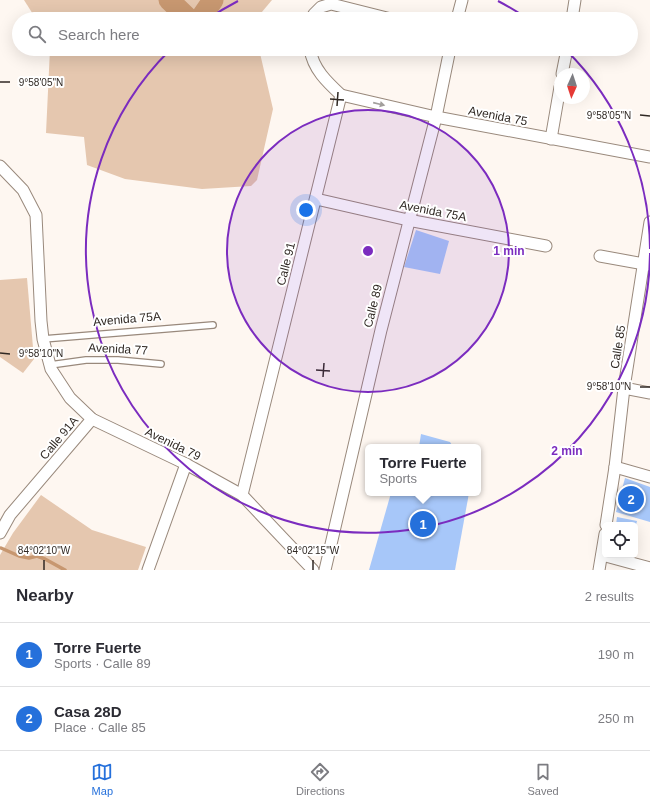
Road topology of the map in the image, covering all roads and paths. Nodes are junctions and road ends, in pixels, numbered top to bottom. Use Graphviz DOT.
graph roads {
  1 [pos="462,0"];
  2 [pos="576,0"];
  3 [pos="316,12"];
  4 [pos="363,12"];
  5 [pos="459,12"];
  6 [pos="573,12"];
  7 [pos="311,56"];
  8 [pos="449,56"];
  9 [pos="566,56"];
  10 [pos="563,68"];
  11 [pos="341,95"];
  12 [pos="557,104"];
  13 [pos="436,117"];
  14 [pos="551,139"];
  15 [pos="650,157"];
  16 [pos="0,166"];
  17 [pos="316,199"];
  18 [pos="408,220"];
  19 [pos="650,222"];
  20 [pos="546,246"];
  21 [pos="600,256"];
  22 [pos="647,265"];
  23 [pos="213,325"];
  24 [pos="43,339"];
  25 [pos="161,364"];
  26 [pos="50,365"];
  27 [pos="624,388"];
  28 [pos="650,393"];
  29 [pos="92,419"];
  30 [pos="186,464"];
  31 [pos="615,467"];
  32 [pos="650,477"];
  33 [pos="242,495"];
  34 [pos="606,522"];
  35 [pos="0,533"];
  36 [pos="602,555"];
  37 [pos="613,558"];
  38 [pos="650,568"];
  39 [pos="148,570"];
  40 [pos="313,570"];
  41 [pos="325,570"];
  42 [pos="599,570"];
  1 -- 5 [label="street"];
  2 -- 6 [label="street"];
  3 -- 4 [label="street"];
  7 -- 11 [label="street"];
  8 -- 13 [label="street, Calle 89"];
  9 -- 10 [label="street"];
  11 -- 13 [label="street, Avenida 75, one-way"];
  11 -- 17 [label="street, Calle 91"];
  12 -- 14 [label="street"];
  13 -- 14 [label="street, Avenida 75"];
  13 -- 18 [label="street, Calle 89"];
  14 -- 15 [label="street, Avenida 75"];
  16 -- 24 [label="street, Calle 91A"];
  17 -- 18 [label="street, Avenida 75A"];
  17 -- 33 [label="street, Calle 91"];
  18 -- 20 [label="street, Avenida 75A"];
  18 -- 41 [label="street, Calle 89"];
  19 -- 22 [label="street, Calle 85"];
  21 -- 22 [label="street"];
  22 -- 27 [label="street, Calle 85"];
  23 -- 24 [label="lane, Avenida 75A"];
  24 -- 26 [label="street, Calle 91A"];
  25 -- 26 [label="lane, Avenida 77"];
  26 -- 29 [label="street, Calle 91A"];
  27 -- 28 [label="street"];
  27 -- 31 [label="street, Calle 85"];
  29 -- 30 [label="street, Avenida 79"];
  29 -- 35 [label="street, Calle 91A"];
  30 -- 33 [label="street, Avenida 79"];
  30 -- 39 [label="street"];
  31 -- 32 [label="street"];
  31 -- 34 [label="street, Calle 85"];
  33 -- 40 [label="street, Avenida 79"];
  36 -- 42 [label="street"];
  37 -- 38 [label="street"];
}
